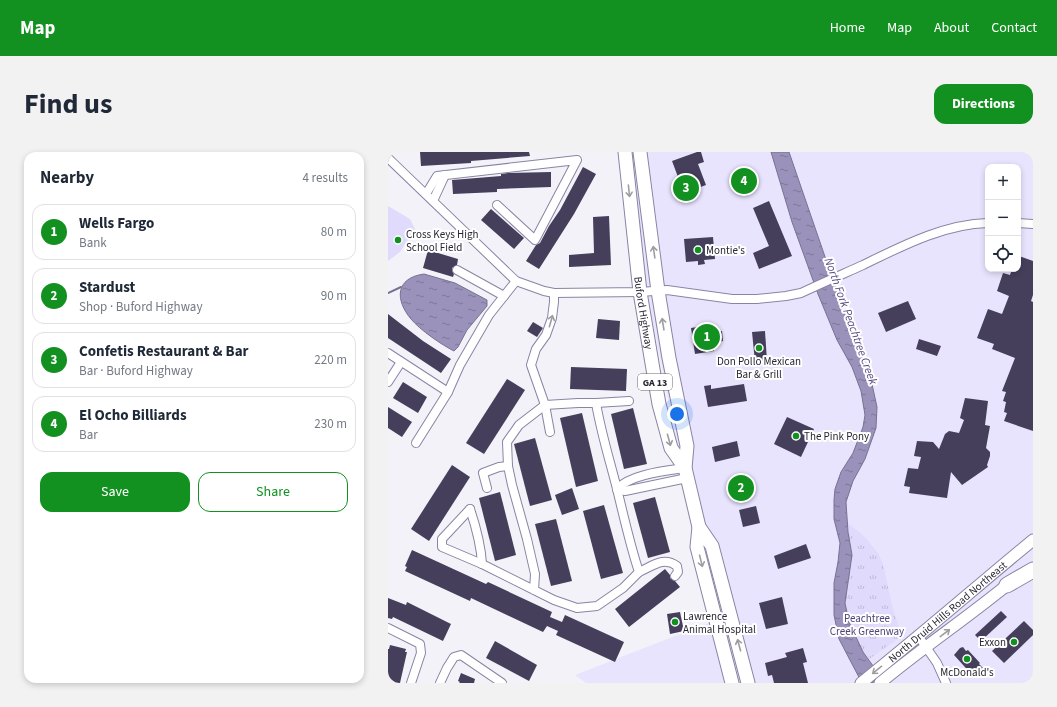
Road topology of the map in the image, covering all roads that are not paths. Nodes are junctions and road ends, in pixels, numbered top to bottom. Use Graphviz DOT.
graph roads {
  1 [pos="625,152"];
  2 [pos="640,152"];
  3 [pos="388,158"];
  4 [pos="441,176"];
  5 [pos="426,194"];
  6 [pos="433,201"];
  7 [pos="497,205"];
  8 [pos="985,223"];
  9 [pos="1021,223"];
  10 [pos="1033,224"];
  11 [pos="457,270"];
  12 [pos="516,281"];
  13 [pos="658,291"];
  14 [pos="640,292"];
  15 [pos="554,293"];
  16 [pos="504,296"];
  17 [pos="388,353"];
  18 [pos="401,362"];
  19 [pos="388,382"];
  20 [pos="448,392"];
  21 [pos="629,401"];
  22 [pos="596,403"];
  23 [pos="545,405"];
  24 [pos="550,432"];
  25 [pos="416,443"];
  26 [pos="508,466"];
  27 [pos="686,473"];
  28 [pos="487,488"];
  29 [pos="617,488"];
  30 [pos="699,527"];
  31 [pos="1033,540"];
  32 [pos="482,564"];
  33 [pos="1033,564"];
  34 [pos="1033,570"];
  35 [pos="639,572"];
  36 [pos="675,576"];
  37 [pos="1007,585"];
  38 [pos="534,590"];
  39 [pos="388,628"];
  40 [pos="919,637"];
  41 [pos="926,647"];
  42 [pos="411,683"];
  43 [pos="440,683"];
  44 [pos="502,683"];
  45 [pos="732,683"];
  46 [pos="748,683"];
  47 [pos="861,683"];
  48 [pos="880,683"];
  49 [pos="946,683"];
  1 -- 14 [label="main road, Buford Highway / GA 13, one-way"];
  13 -- 2 [label="main road, Buford Highway / GA 13, one-way"];
  3 -- 5 [label="street"];
  4 -- 5 [label="street"];
  4 -- 6 [label="street"];
  4 -- 7 [label="street"];
  5 -- 6 [label="street"];
  6 -- 12 [label="street"];
  8 -- 13 [label="street"];
  9 -- 10 [label="street"];
  11 -- 16 [label="street"];
  12 -- 15 [label="street"];
  12 -- 16 [label="street"];
  13 -- 14 [label="street"];
  27 -- 13 [label="main road, Buford Highway / GA 13, one-way"];
  14 -- 15 [label="street"];
  14 -- 27 [label="main road, Buford Highway / GA 13, one-way"];
  23 -- 15 [label="street, one-way"];
  16 -- 20 [label="street"];
  17 -- 18 [label="street"];
  18 -- 19 [label="street"];
  18 -- 20 [label="street"];
  20 -- 25 [label="street"];
  21 -- 22 [label="street"];
  22 -- 23 [label="street"];
  22 -- 29 [label="street"];
  23 -- 24 [label="street"];
  23 -- 26 [label="street"];
  26 -- 28 [label="street"];
  26 -- 38 [label="street"];
  27 -- 29 [label="street"];
  27 -- 30 [label="main road, Buford Highway / GA 13"];
  29 -- 35 [label="street"];
  30 -- 45 [label="main road, Buford Highway / GA 13, one-way"];
  46 -- 30 [label="main road, Buford Highway / GA 13, one-way"];
  31 -- 40 [label="main road, North Druid Hills Road Northeast"];
  32 -- 32 [label="street"];
  32 -- 38 [label="street"];
  33 -- 37 [label="main road, North Druid Hills Road Northeast"];
  34 -- 37 [label="highway"];
  35 -- 36 [label="street"];
  35 -- 38 [label="street"];
  41 -- 37 [label="main road, North Druid Hills Road Northeast, one-way"];
  39 -- 42 [label="street"];
  40 -- 41 [label="street"];
  40 -- 47 [label="main road, North Druid Hills Road Northeast, one-way"];
  41 -- 48 [label="main road, North Druid Hills Road Northeast"];
  41 -- 49 [label="street"];
  43 -- 44 [label="street"];
}
